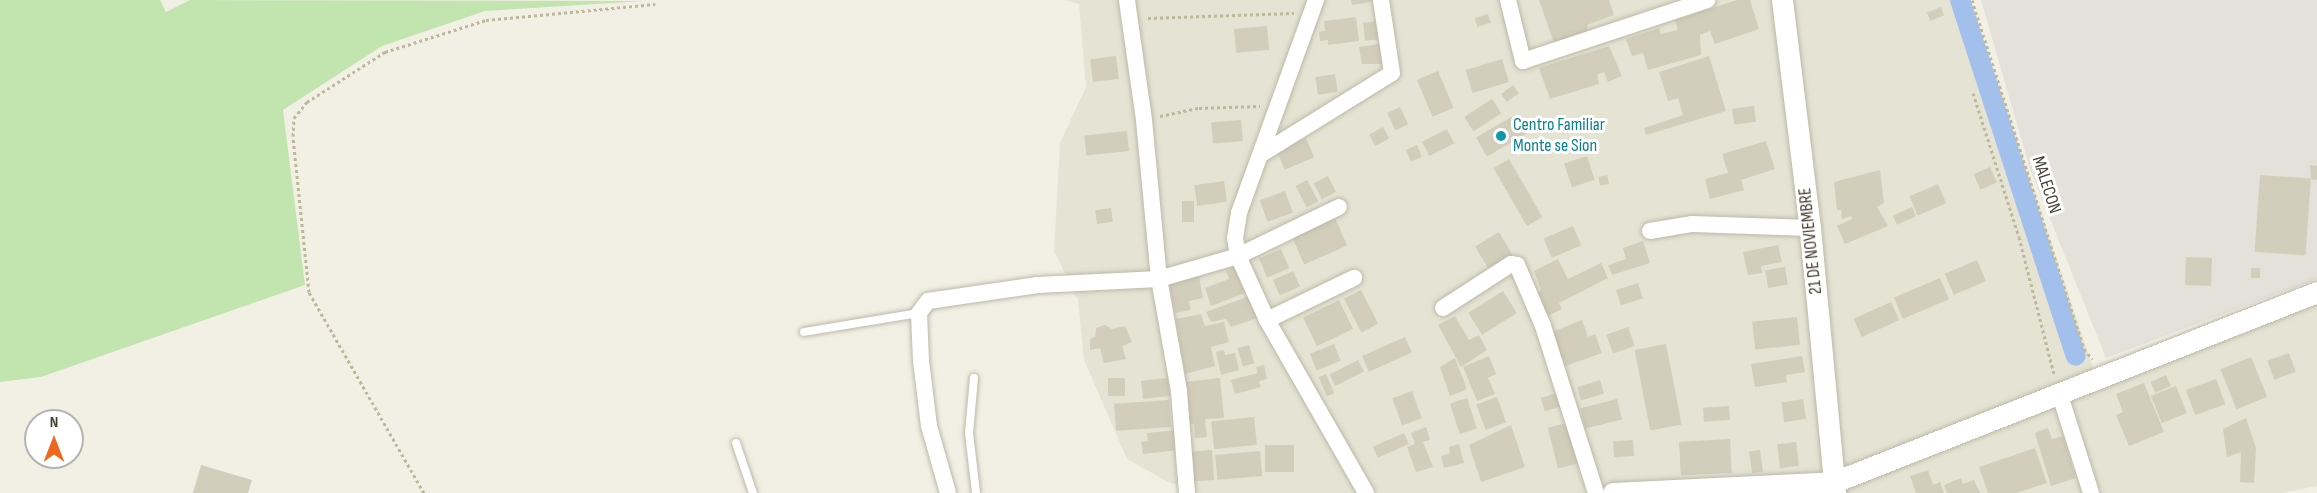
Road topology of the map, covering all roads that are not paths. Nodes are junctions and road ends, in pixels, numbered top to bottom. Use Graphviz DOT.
graph roads {
  1 [pos="1126,0"];
  2 [pos="1381,0"];
  3 [pos="1508,0"];
  4 [pos="1707,0"];
  5 [pos="1782,0"];
  6 [pos="1314,6"];
  7 [pos="1260,155"];
  8 [pos="1339,207"];
  9 [pos="1810,228"];
  10 [pos="1650,231"];
  11 [pos="1238,256"];
  12 [pos="1354,278"];
  13 [pos="1159,279"];
  14 [pos="2317,292"];
  15 [pos="1443,308"];
  16 [pos="919,313"];
  17 [pos="1268,320"];
  18 [pos="804,332"];
  19 [pos="974,378"];
  20 [pos="2059,392"];
  21 [pos="736,443"];
  22 [pos="1834,488"];
  23 [pos="2090,491"];
  24 [pos="753,493"];
  25 [pos="948,493"];
  26 [pos="976,493"];
  27 [pos="1187,493"];
  28 [pos="1366,493"];
  29 [pos="1596,493"];
  30 [pos="1612,493"];
  1 -- 13 [label="street"];
  2 -- 7 [label="street"];
  3 -- 4 [label="street"];
  5 -- 9 [label="street, 21 DE NOVIEMBRE"];
  6 -- 7 [label="street"];
  7 -- 11 [label="street"];
  8 -- 11 [label="street"];
  9 -- 10 [label="street"];
  9 -- 22 [label="street, 21 DE NOVIEMBRE"];
  11 -- 13 [label="street"];
  11 -- 17 [label="street"];
  12 -- 17 [label="street"];
  13 -- 16 [label="street"];
  13 -- 27 [label="street"];
  14 -- 20 [label="street"];
  15 -- 29 [label="street"];
  16 -- 18 [label="lane"];
  16 -- 25 [label="street"];
  17 -- 28 [label="street"];
  19 -- 26 [label="lane"];
  20 -- 22 [label="street"];
  20 -- 23 [label="street"];
  21 -- 24 [label="lane"];
  22 -- 30 [label="street"];
}
